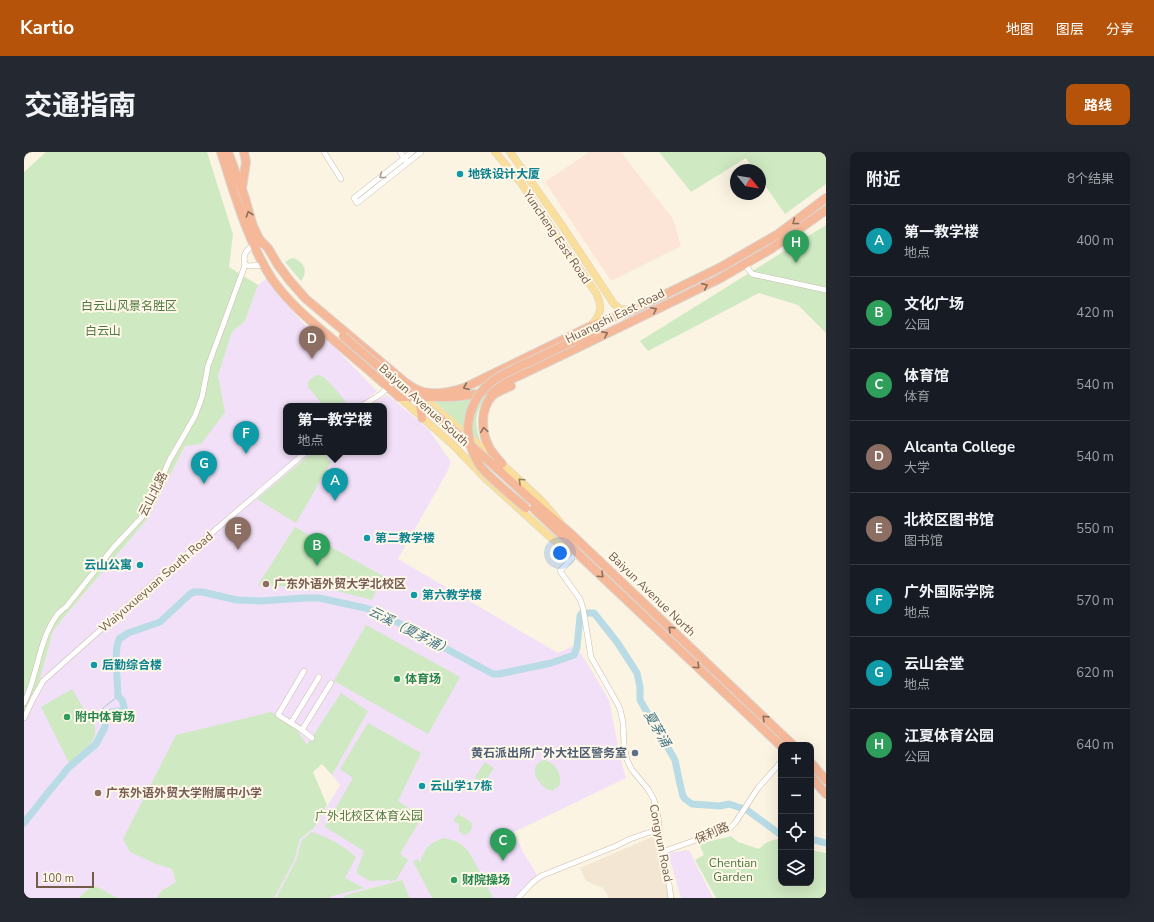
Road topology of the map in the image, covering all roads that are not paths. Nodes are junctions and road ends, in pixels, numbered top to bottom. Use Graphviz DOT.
graph roads {
  1 [pos="215,152"];
  2 [pos="220,152"];
  3 [pos="228,152"];
  4 [pos="244,152"];
  5 [pos="324,152"];
  6 [pos="400,152"];
  7 [pos="412,152"];
  8 [pos="421,152"];
  9 [pos="495,152"];
  10 [pos="510,152"];
  11 [pos="406,161"];
  12 [pos="340,179"];
  13 [pos="237,189"];
  14 [pos="826,198"];
  15 [pos="826,210"];
  16 [pos="257,241"];
  17 [pos="245,264"];
  18 [pos="745,264"];
  19 [pos="264,265"];
  20 [pos="603,288"];
  21 [pos="826,290"];
  22 [pos="596,293"];
  23 [pos="634,310"];
  24 [pos="591,326"];
  25 [pos="341,338"];
  26 [pos="571,351"];
  27 [pos="498,371"];
  28 [pos="398,377"];
  29 [pos="406,384"];
  30 [pos="503,384"];
  31 [pos="388,388"];
  32 [pos="427,395"];
  33 [pos="399,397"];
  34 [pos="367,403"];
  35 [pos="431,404"];
  36 [pos="422,418"];
  37 [pos="303,455"];
  38 [pos="502,464"];
  39 [pos="489,465"];
  40 [pos="567,530"];
  41 [pos="577,553"];
  42 [pos="304,671"];
  43 [pos="318,676"];
  44 [pos="331,683"];
  45 [pos="27,696"];
  46 [pos="33,699"];
  47 [pos="24,702"];
  48 [pos="24,718"];
  49 [pos="291,723"];
  50 [pos="302,730"];
  51 [pos="312,738"];
  52 [pos="791,742"];
  53 [pos="778,743"];
  54 [pos="778,765"];
  55 [pos="814,766"];
  56 [pos="812,778"];
  57 [pos="826,780"];
  58 [pos="826,794"];
  59 [pos="659,829"];
  60 [pos="662,852"];
  61 [pos="518,898"];
  62 [pos="671,898"];
  1 -- 13 [label="highway"];
  2 -- 13 [label="highway, Baiyun Avenue South"];
  3 -- 13 [label="highway, Baiyun Avenue South"];
  4 -- 13 [label="highway"];
  5 -- 12 [label="street"];
  6 -- 11 [label="street"];
  7 -- 11 [label="street"];
  8 -- 11 [label="street"];
  9 -- 22 [label="main road, Yuncheng East Road"];
  10 -- 20 [label="main road, Yuncheng East Road"];
  11 -- 11 [label="street, one-way"];
  13 -- 16 [label="highway, Baiyun Avenue South"];
  14 -- 23 [label="highway, Huangshi East Road, one-way"];
  15 -- 18 [label="highway, Huangshi East Road"];
  16 -- 17 [label="street, 云山北路"];
  16 -- 19 [label="highway, Baiyun Avenue South"];
  16 -- 25 [label="highway, Baiyun Avenue South"];
  16 -- 28 [label="highway, Baiyun Avenue South"];
  17 -- 19 [label="street"];
  17 -- 45 [label="street, 云山北路"];
  18 -- 21 [label="street"];
  26 -- 18 [label="highway, Huangshi East Road, one-way"];
  19 -- 25 [label="highway, Baiyun Avenue South"];
  19 -- 31 [label="highway, Baiyun Avenue South"];
  20 -- 22 [label="street"];
  20 -- 23 [label="main road, Yuncheng East Road"];
  22 -- 24 [label="main road, Yuncheng East Road"];
  23 -- 24 [label="highway, Huangshi East Road"];
  23 -- 41 [label="highway, bridge"];
  24 -- 27 [label="highway, Huangshi East Road"];
  25 -- 39 [label="highway, Baiyun Avenue South, bridge"];
  26 -- 30 [label="highway, Huangshi East Road"];
  38 -- 26 [label="highway, one-way"];
  27 -- 30 [label="highway"];
  27 -- 32 [label="highway, Huangshi East Road, one-way"];
  28 -- 29 [label="highway, Baiyun Avenue South"];
  28 -- 31 [label="street"];
  29 -- 32 [label="highway, Huangshi East Road"];
  30 -- 32 [label="highway, Huangshi East Road"];
  31 -- 33 [label="highway, Baiyun Avenue South"];
  31 -- 34 [label="street"];
  32 -- 33 [label="highway, Huangshi East Road"];
  32 -- 35 [label="main road, Baiyun Avenue South"];
  32 -- 36 [label="highway"];
  33 -- 36 [label="main road, Baiyun Avenue South"];
  35 -- 36 [label="main road"];
  35 -- 38 [label="main road, Baiyun Avenue South"];
  36 -- 41 [label="main road, Baiyun Avenue South"];
  37 -- 46 [label="street, Waiyuxueyuan South Road"];
  40 -- 38 [label="main road, Baiyun Avenue South, one-way"];
  39 -- 40 [label="highway, Baiyun Avenue North"];
  39 -- 41 [label="highway, Baiyun Avenue North"];
  52 -- 40 [label="highway, Baiyun Avenue North, one-way"];
  41 -- 53 [label="highway, Baiyun Avenue North, one-way"];
  41 -- 59 [label="street, Congyun Road"];
  42 -- 49 [label="street"];
  43 -- 49 [label="street"];
  44 -- 50 [label="street"];
  45 -- 46 [label="street"];
  45 -- 47 [label="street, 云山北路"];
  46 -- 48 [label="street, Waiyuxueyuan South Road"];
  49 -- 50 [label="street"];
  50 -- 51 [label="street"];
  54 -- 60 [label="street, 保利路"];
  55 -- 57 [label="highway"];
  56 -- 58 [label="highway"];
  59 -- 60 [label="street, Congyun Road"];
  59 -- 61 [label="street"];
  60 -- 62 [label="street, Congyun Road"];
}
